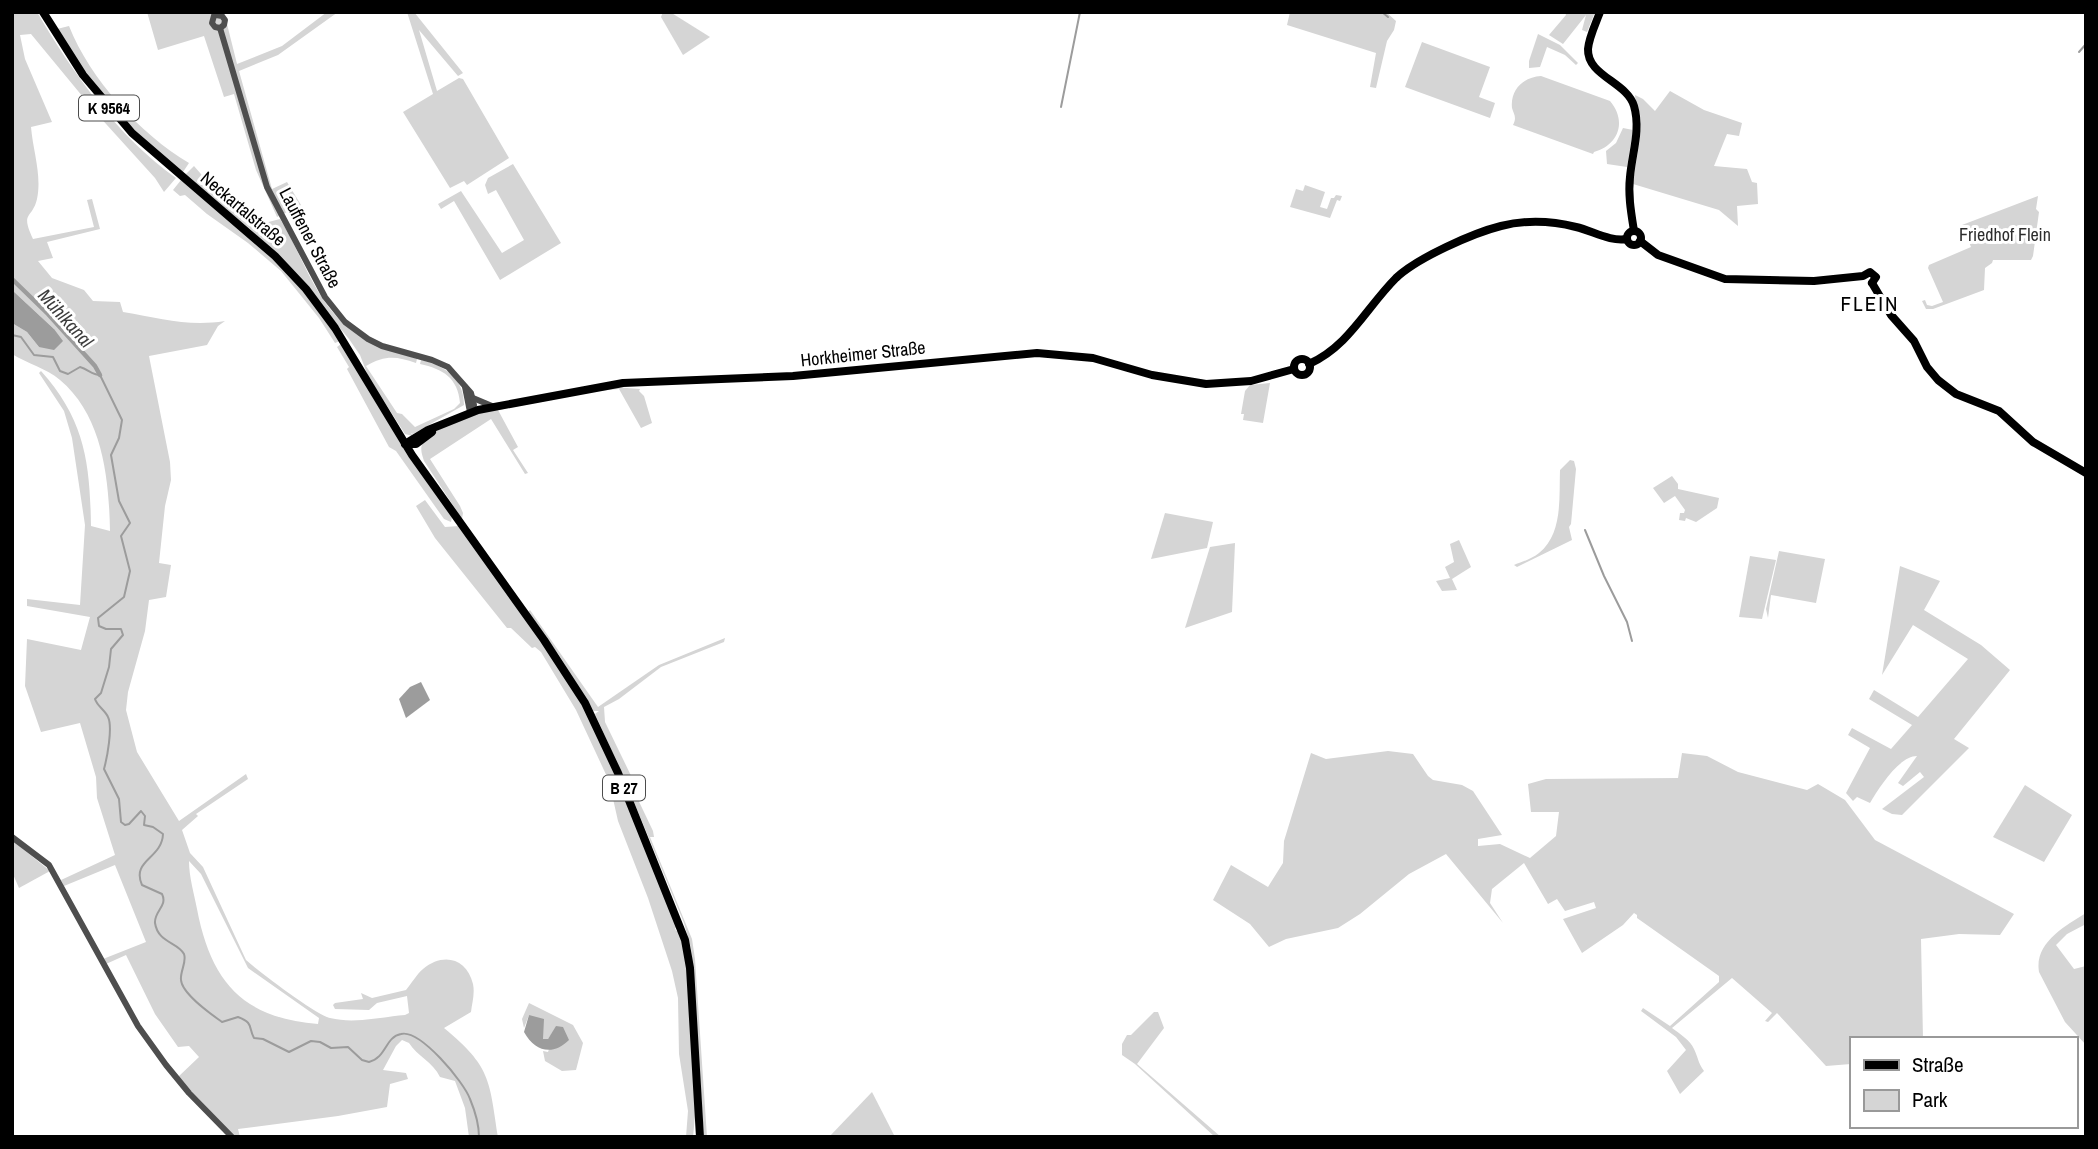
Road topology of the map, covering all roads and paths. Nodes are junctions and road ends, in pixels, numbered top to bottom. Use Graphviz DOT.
graph roads {
  1 [pos="43,12"];
  2 [pos="1600,12"];
  3 [pos="216,14"];
  4 [pos="1634,231"];
  5 [pos="1628,239"];
  6 [pos="1640,241"];
  7 [pos="360,369"];
  8 [pos="465,385"];
  9 [pos="473,398"];
  10 [pos="492,407"];
  11 [pos="470,412"];
  12 [pos="436,428"];
  13 [pos="421,442"];
  14 [pos="405,444"];
  15 [pos="422,469"];
  16 [pos="2086,473"];
  17 [pos="12,837"];
  18 [pos="232,1137"];
  19 [pos="700,1137"];
  1 -- 7 [label="main road, Neckartalstraße / K 9564"];
  2 -- 4 [label="main road"];
  3 -- 8 [label="street, Lauffener Straße"];
  4 -- 5 [label="main road"];
  4 -- 6 [label="main road"];
  5 -- 6 [label="main road"];
  5 -- 10 [label="main road, Horkheimer Straße"];
  6 -- 16 [label="main road"];
  7 -- 14 [label="main road, Neckartalstraße / B 27"];
  8 -- 9 [label="street, Lauffener Straße"];
  8 -- 11 [label="street"];
  9 -- 10 [label="street"];
  9 -- 11 [label="street"];
  10 -- 11 [label="main road, Horkheimer Straße"];
  11 -- 12 [label="main road, Horkheimer Straße"];
  12 -- 13 [label="main road, Horkheimer Straße"];
  12 -- 14 [label="main road, Horkheimer Straße"];
  13 -- 14 [label="main road"];
  13 -- 15 [label="main road"];
  14 -- 15 [label="main road, B 27"];
  15 -- 19 [label="main road, B 27"];
  17 -- 18 [label="street"];
}
